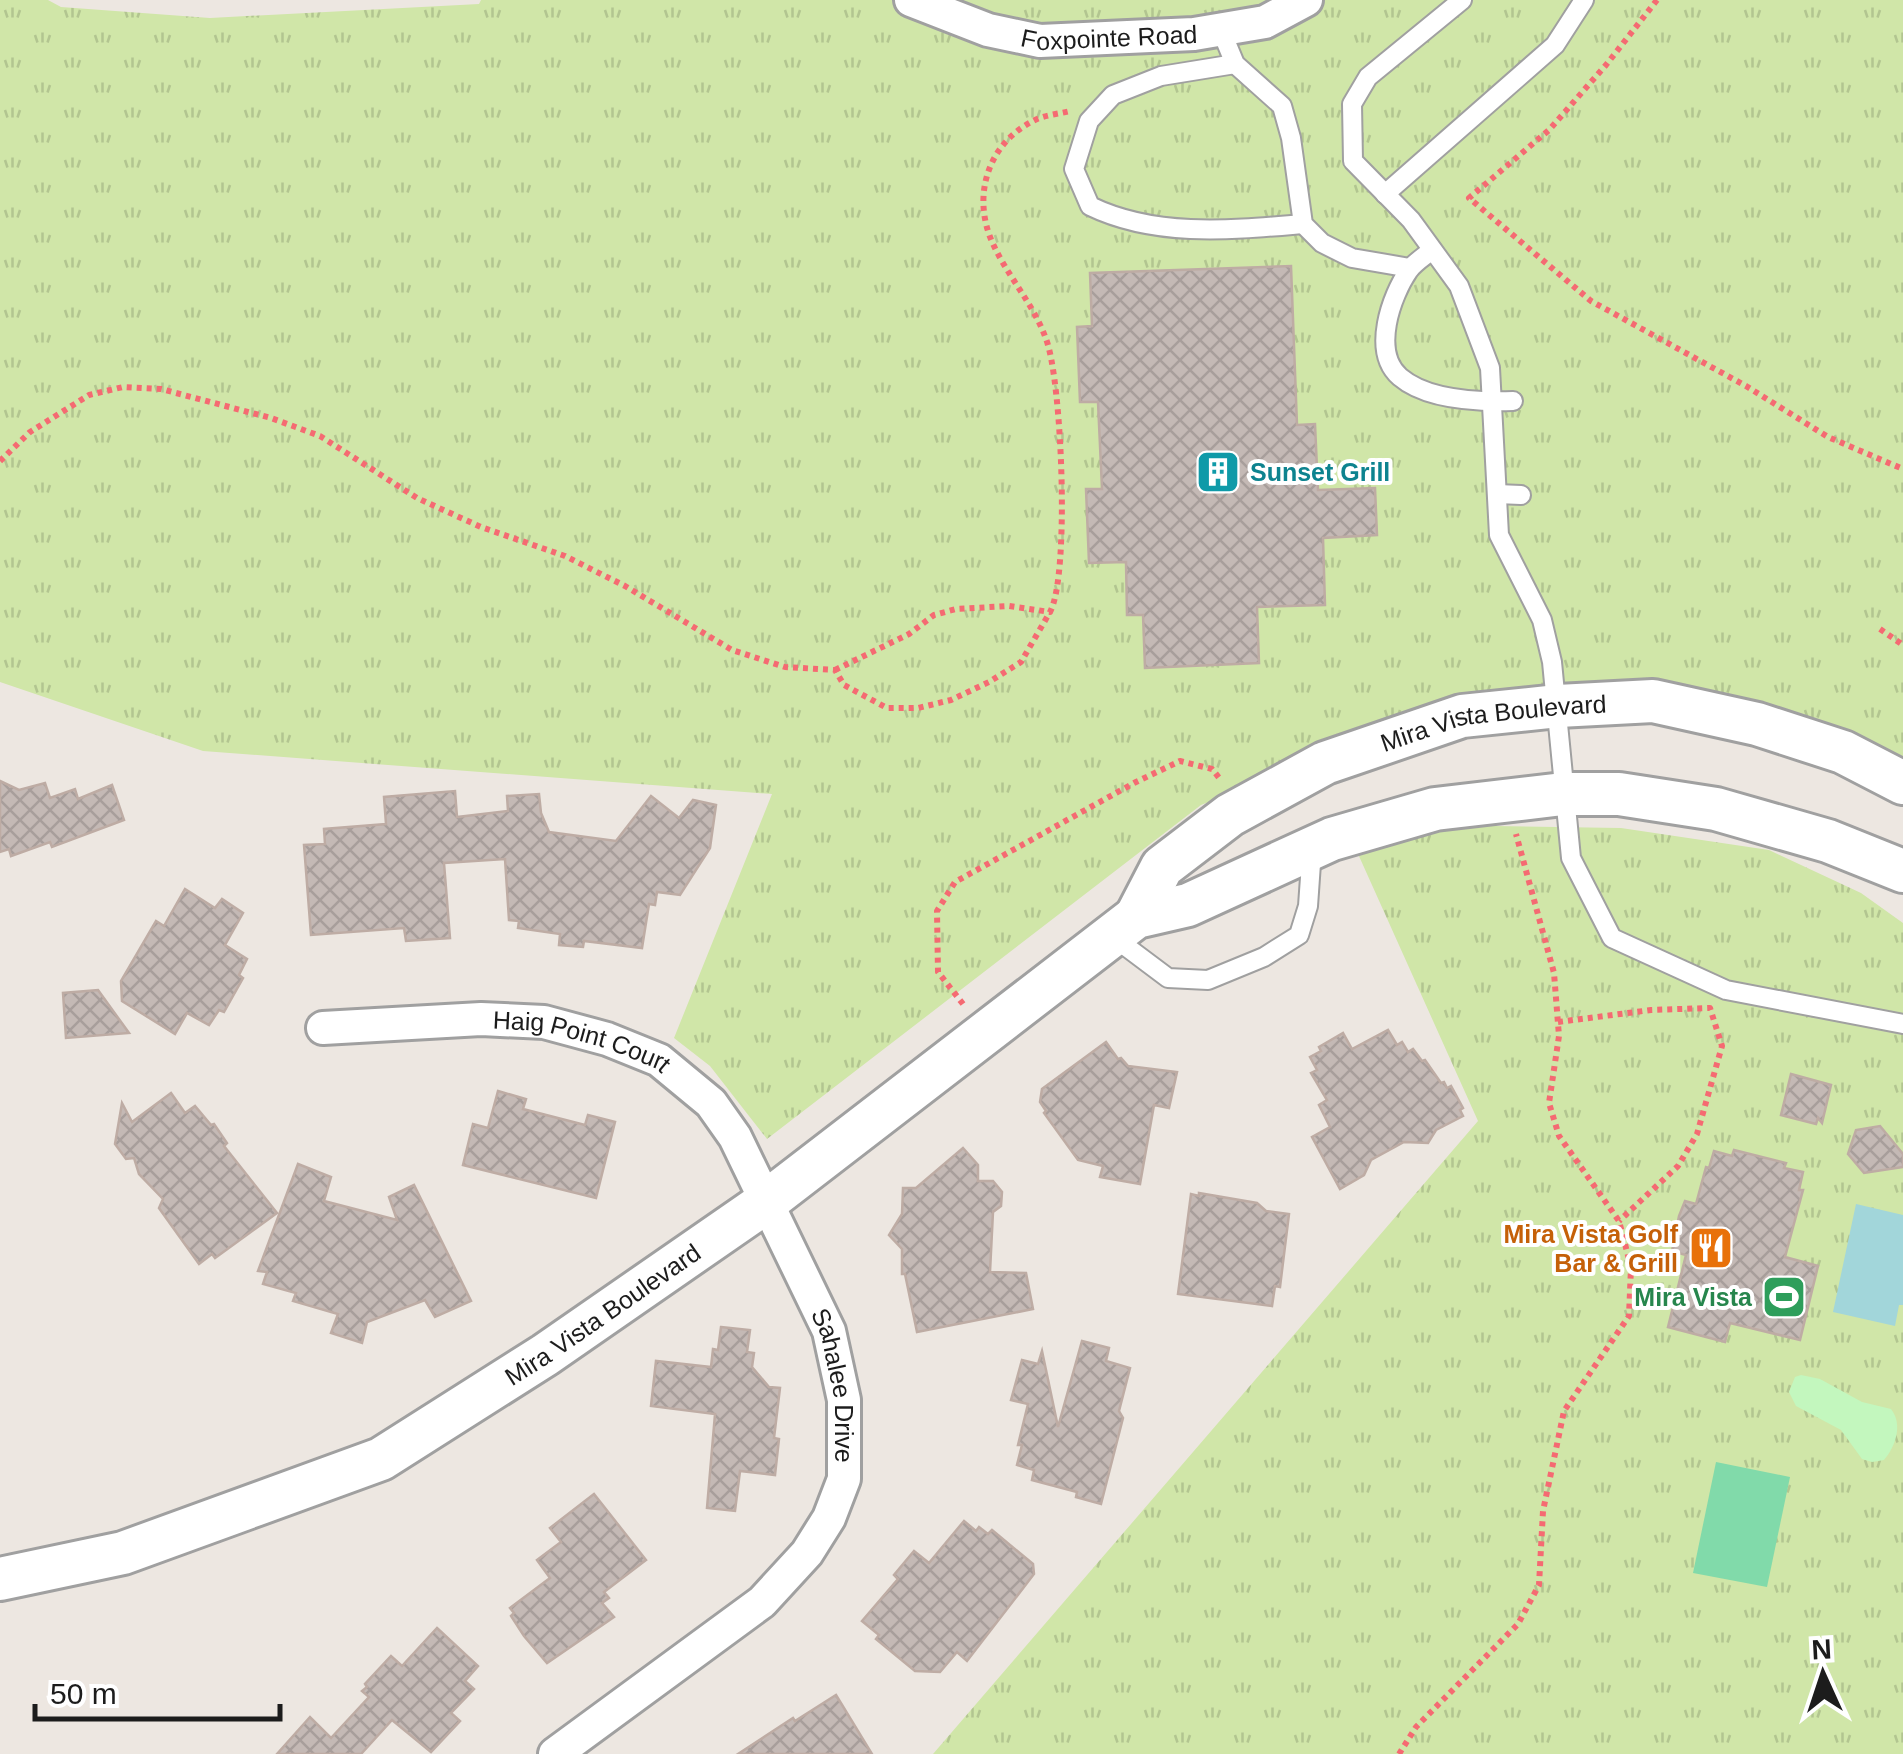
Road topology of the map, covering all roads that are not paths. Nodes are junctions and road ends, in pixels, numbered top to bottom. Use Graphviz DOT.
graph roads {
  1 [pos="911,0"];
  2 [pos="1306,0"];
  3 [pos="1462,0"];
  4 [pos="1584,0"];
  5 [pos="1221,30"];
  6 [pos="1235,64"];
  7 [pos="1386,194"];
  8 [pos="1303,224"];
  9 [pos="1432,250"];
  10 [pos="1410,268"];
  11 [pos="1493,401"];
  12 [pos="1513,401"];
  13 [pos="1496,494"];
  14 [pos="1521,495"];
  15 [pos="1558,706"];
  16 [pos="1903,783"];
  17 [pos="1563,794"];
  18 [pos="1312,848"];
  19 [pos="1903,871"];
  20 [pos="1124,926"];
  21 [pos="1903,1024"];
  22 [pos="323,1028"];
  23 [pos="766,1202"];
  24 [pos="0,1578"];
  25 [pos="555,1754"];
  1 -- 5 [label="street, Foxpointe Road"];
  2 -- 5 [label="street, Foxpointe Road"];
  3 -- 7 [label="lane"];
  4 -- 7 [label="lane"];
  5 -- 6 [label="lane"];
  6 -- 8 [label="lane"];
  6 -- 8 [label="lane"];
  7 -- 9 [label="lane"];
  8 -- 10 [label="lane"];
  9 -- 10 [label="lane"];
  9 -- 11 [label="lane"];
  10 -- 11 [label="lane"];
  11 -- 12 [label="lane"];
  11 -- 13 [label="lane"];
  13 -- 14 [label="lane"];
  13 -- 15 [label="lane"];
  15 -- 16 [label="street, Mira Vista Boulevard"];
  15 -- 17 [label="lane"];
  15 -- 20 [label="street, Mira Vista Boulevard"];
  17 -- 18 [label="street, Mira Vista Boulevard"];
  17 -- 19 [label="street, Mira Vista Boulevard"];
  17 -- 21 [label="lane"];
  18 -- 20 [label="street, Mira Vista Boulevard"];
  18 -- 20 [label="lane"];
  20 -- 23 [label="street, Mira Vista Boulevard"];
  22 -- 23 [label="street, Haig Point Court"];
  23 -- 24 [label="street, Mira Vista Boulevard"];
  23 -- 25 [label="street, Sahalee Drive"];
}
